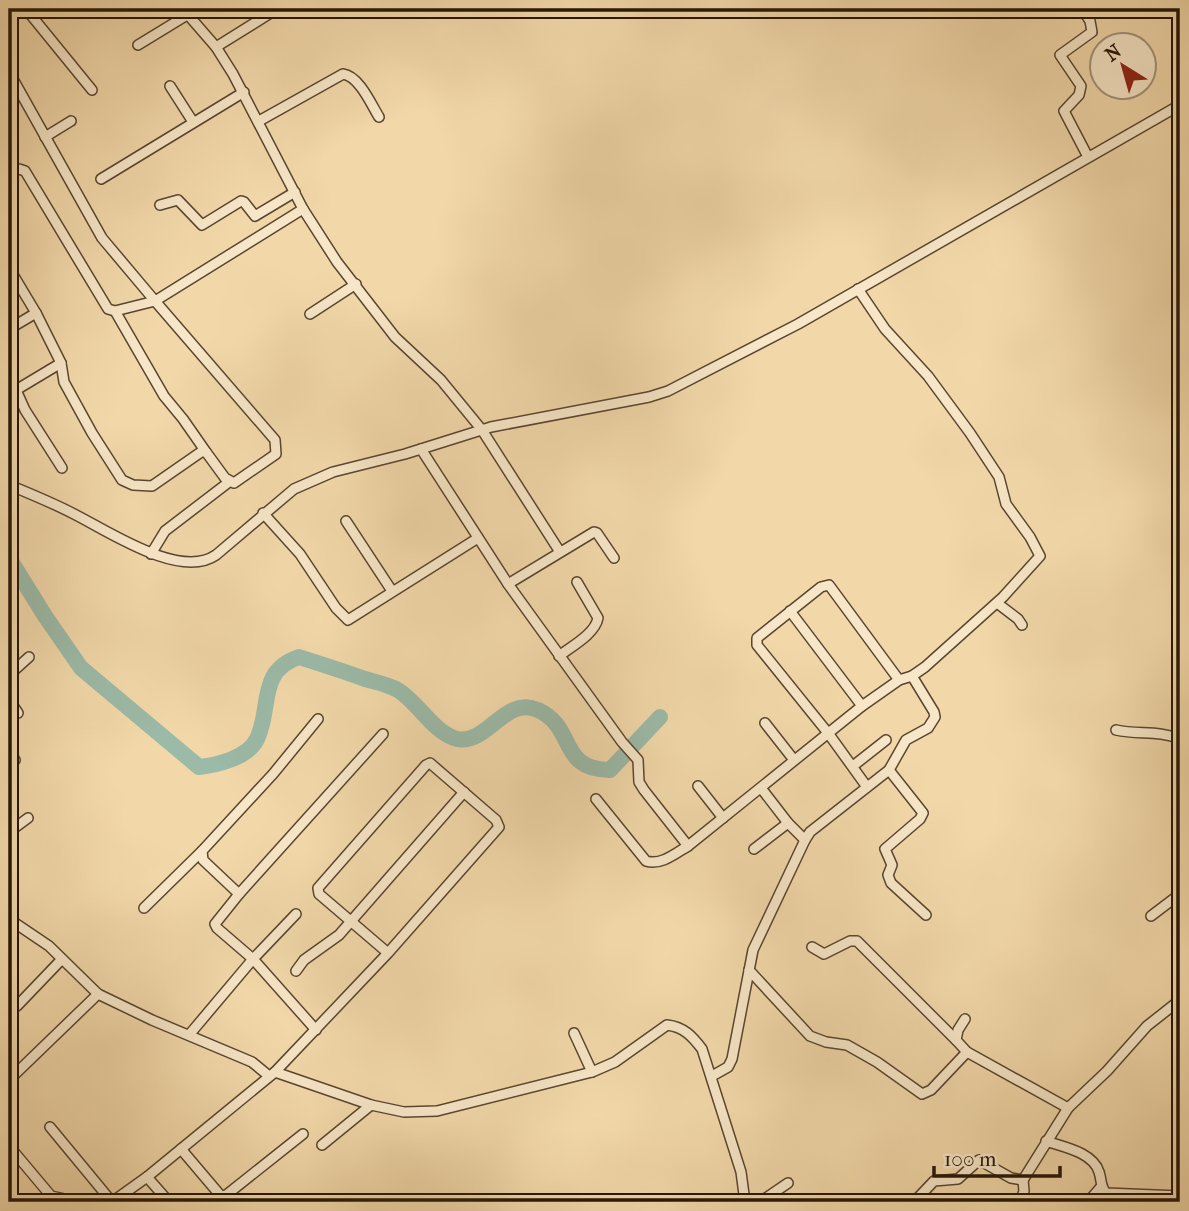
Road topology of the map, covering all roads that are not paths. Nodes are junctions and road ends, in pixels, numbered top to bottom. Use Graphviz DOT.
graph roads {
  1 [pos="26,9"];
  2 [pos="197,9"];
  3 [pos="276,9"];
  4 [pos="1082,9"];
  5 [pos="185,12"];
  6 [pos="138,45"];
  7 [pos="216,47"];
  8 [pos="9,72"];
  9 [pos="170,86"];
  10 [pos="92,90"];
  11 [pos="244,92"];
  12 [pos="1180,105"];
  13 [pos="379,117"];
  14 [pos="71,121"];
  15 [pos="259,121"];
  16 [pos="194,122"];
  17 [pos="45,137"];
  18 [pos="1088,158"];
  19 [pos="9,174"];
  20 [pos="101,178"];
  21 [pos="295,192"];
  22 [pos="160,205"];
  23 [pos="303,209"];
  24 [pos="9,268"];
  25 [pos="356,284"];
  26 [pos="858,289"];
  27 [pos="155,301"];
  28 [pos="115,311"];
  29 [pos="36,313"];
  30 [pos="310,314"];
  31 [pos="9,329"];
  32 [pos="61,363"];
  33 [pos="482,430"];
  34 [pos="421,449"];
  35 [pos="206,452"];
  36 [pos="62,468"];
  37 [pos="229,482"];
  38 [pos="9,485"];
  39 [pos="263,513"];
  40 [pos="346,521"];
  41 [pos="478,538"];
  42 [pos="559,552"];
  43 [pos="151,554"];
  44 [pos="614,558"];
  45 [pos="577,582"];
  46 [pos="508,584"];
  47 [pos="392,591"];
  48 [pos="1000,600"];
  49 [pos="790,611"];
  50 [pos="1022,625"];
  51 [pos="559,656"];
  52 [pos="29,657"];
  53 [pos="9,675"];
  54 [pos="912,676"];
  55 [pos="899,680"];
  56 [pos="9,700"];
  57 [pos="862,706"];
  58 [pos="18,713"];
  59 [pos="318,719"];
  60 [pos="765,723"];
  61 [pos="1115,730"];
  62 [pos="828,733"];
  63 [pos="383,734"];
  64 [pos="1180,739"];
  65 [pos="886,740"];
  66 [pos="9,751"];
  67 [pos="15,760"];
  68 [pos="794,760"];
  69 [pos="853,766"];
  70 [pos="888,770"];
  71 [pos="698,786"];
  72 [pos="867,787"];
  73 [pos="761,788"];
  74 [pos="464,792"];
  75 [pos="596,799"];
  76 [pos="28,818"];
  77 [pos="723,818"];
  78 [pos="788,823"];
  79 [pos="9,832"];
  80 [pos="805,840"];
  81 [pos="688,846"];
  82 [pos="754,849"];
  83 [pos="202,851"];
  84 [pos="239,894"];
  85 [pos="1180,894"];
  86 [pos="144,908"];
  87 [pos="296,914"];
  88 [pos="926,915"];
  89 [pos="1151,916"];
  90 [pos="9,919"];
  91 [pos="351,921"];
  92 [pos="812,947"];
  93 [pos="388,953"];
  94 [pos="62,959"];
  95 [pos="253,959"];
  96 [pos="749,970"];
  97 [pos="296,971"];
  98 [pos="98,994"];
  99 [pos="1180,1000"];
  100 [pos="17,1006"];
  101 [pos="965,1019"];
  102 [pos="316,1030"];
  103 [pos="574,1033"];
  104 [pos="189,1035"];
  105 [pos="956,1040"];
  106 [pos="968,1052"];
  107 [pos="592,1072"];
  108 [pos="272,1074"];
  109 [pos="712,1076"];
  110 [pos="9,1080"];
  111 [pos="371,1105"];
  112 [pos="1069,1108"];
  113 [pos="50,1127"];
  114 [pos="303,1134"];
  115 [pos="1046,1140"];
  116 [pos="322,1145"];
  117 [pos="9,1146"];
  118 [pos="180,1149"];
  119 [pos="148,1177"];
  120 [pos="1023,1180"];
  121 [pos="788,1183"];
  122 [pos="1101,1187"];
  123 [pos="1180,1196"];
  124 [pos="78,1202"];
  125 [pos="112,1202"];
  126 [pos="169,1202"];
  127 [pos="745,1202"];
  128 [pos="760,1202"];
  129 [pos="914,1202"];
  130 [pos="1020,1202"];
  131 [pos="1088,1202"];
  1 -- 10 [label="street"];
  2 -- 5 [label="street"];
  3 -- 7 [label="street"];
  4 -- 18 [label="street"];
  5 -- 6 [label="street"];
  5 -- 7 [label="street"];
  7 -- 11 [label="street"];
  8 -- 17 [label="street"];
  9 -- 16 [label="street"];
  11 -- 15 [label="street"];
  11 -- 16 [label="street"];
  12 -- 18 [label="street"];
  13 -- 15 [label="street"];
  14 -- 17 [label="street"];
  15 -- 21 [label="street"];
  16 -- 20 [label="street"];
  17 -- 27 [label="street"];
  18 -- 26 [label="street"];
  19 -- 28 [label="street"];
  21 -- 22 [label="street"];
  21 -- 23 [label="street"];
  23 -- 25 [label="street"];
  23 -- 27 [label="street"];
  24 -- 29 [label="street"];
  25 -- 30 [label="street"];
  25 -- 33 [label="street"];
  26 -- 33 [label="street"];
  26 -- 48 [label="street"];
  27 -- 28 [label="street"];
  27 -- 37 [label="street"];
  28 -- 35 [label="street"];
  29 -- 31 [label="street"];
  29 -- 32 [label="street"];
  32 -- 35 [label="street"];
  32 -- 36 [label="street"];
  33 -- 34 [label="street"];
  33 -- 42 [label="street"];
  34 -- 39 [label="street"];
  34 -- 41 [label="street"];
  35 -- 37 [label="street"];
  37 -- 43 [label="street"];
  38 -- 43 [label="street"];
  39 -- 43 [label="street"];
  39 -- 47 [label="street"];
  40 -- 47 [label="street"];
  41 -- 46 [label="street"];
  41 -- 47 [label="street"];
  42 -- 44 [label="street"];
  42 -- 46 [label="street"];
  45 -- 51 [label="street"];
  46 -- 51 [label="street"];
  48 -- 50 [label="street"];
  48 -- 54 [label="street"];
  49 -- 55 [label="street"];
  49 -- 57 [label="street"];
  49 -- 62 [label="street"];
  51 -- 81 [label="street"];
  52 -- 53 [label="street"];
  54 -- 55 [label="street"];
  54 -- 70 [label="street"];
  55 -- 57 [label="street"];
  56 -- 58 [label="street"];
  57 -- 62 [label="street"];
  59 -- 83 [label="street"];
  60 -- 68 [label="street"];
  61 -- 64 [label="street"];
  62 -- 68 [label="street"];
  62 -- 69 [label="street"];
  63 -- 84 [label="street"];
  65 -- 69 [label="street"];
  66 -- 67 [label="street"];
  68 -- 73 [label="street"];
  69 -- 72 [label="street"];
  70 -- 72 [label="street"];
  70 -- 88 [label="street"];
  71 -- 77 [label="street"];
  72 -- 80 [label="street"];
  73 -- 77 [label="street"];
  73 -- 78 [label="street"];
  74 -- 91 [label="street"];
  74 -- 91 [label="street"];
  74 -- 93 [label="street"];
  75 -- 81 [label="street"];
  76 -- 79 [label="street"];
  77 -- 81 [label="street"];
  78 -- 80 [label="street"];
  78 -- 82 [label="street"];
  80 -- 96 [label="street"];
  83 -- 84 [label="street"];
  83 -- 86 [label="street"];
  84 -- 95 [label="street"];
  85 -- 89 [label="street"];
  87 -- 95 [label="street"];
  90 -- 94 [label="street"];
  91 -- 93 [label="street"];
  91 -- 97 [label="street"];
  92 -- 105 [label="street"];
  93 -- 102 [label="street"];
  94 -- 98 [label="street"];
  94 -- 100 [label="street"];
  95 -- 102 [label="street"];
  95 -- 104 [label="street"];
  96 -- 106 [label="street"];
  96 -- 109 [label="street"];
  98 -- 104 [label="street"];
  98 -- 110 [label="street"];
  99 -- 112 [label="street"];
  101 -- 105 [label="street"];
  102 -- 108 [label="street"];
  103 -- 107 [label="street"];
  104 -- 108 [label="street"];
  105 -- 106 [label="street"];
  106 -- 112 [label="street"];
  107 -- 109 [label="street"];
  107 -- 111 [label="street"];
  108 -- 111 [label="street"];
  108 -- 118 [label="street"];
  109 -- 127 [label="street"];
  111 -- 116 [label="street"];
  112 -- 115 [label="street"];
  113 -- 125 [label="street"];
  114 -- 118 [label="street"];
  115 -- 120 [label="street"];
  115 -- 122 [label="street"];
  117 -- 124 [label="street"];
  118 -- 119 [label="street"];
  119 -- 125 [label="street"];
  119 -- 126 [label="street"];
  120 -- 129 [label="street"];
  120 -- 130 [label="street"];
  121 -- 128 [label="street"];
  122 -- 123 [label="street"];
  122 -- 131 [label="street"];
}
